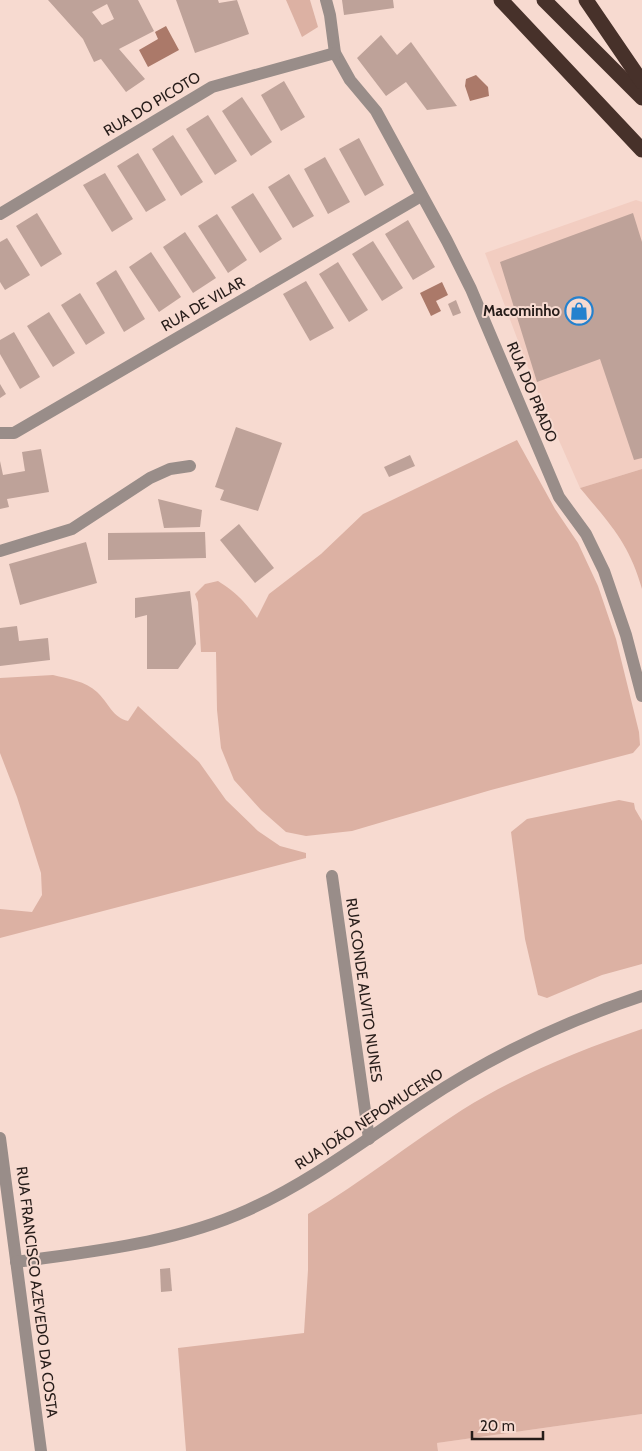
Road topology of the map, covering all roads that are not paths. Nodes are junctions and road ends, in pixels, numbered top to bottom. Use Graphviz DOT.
graph roads {
  1 [pos="326,0"];
  2 [pos="501,0"];
  3 [pos="544,0"];
  4 [pos="586,0"];
  5 [pos="335,53"];
  6 [pos="642,82"];
  7 [pos="642,98"];
  8 [pos="642,150"];
  9 [pos="421,196"];
  10 [pos="0,214"];
  11 [pos="0,433"];
  12 [pos="190,466"];
  13 [pos="0,550"];
  14 [pos="642,696"];
  15 [pos="332,876"];
  16 [pos="642,996"];
  17 [pos="0,1138"];
  18 [pos="369,1139"];
  19 [pos="16,1262"];
  20 [pos="41,1451"];
  1 -- 5 [label="street, RUA DO PRADO"];
  2 -- 8 [label="highway"];
  3 -- 7 [label="highway"];
  4 -- 6 [label="highway"];
  5 -- 9 [label="street, RUA DO PRADO"];
  5 -- 10 [label="street, RUA DO PICOTO"];
  9 -- 11 [label="street, RUA DE VILAR"];
  9 -- 14 [label="street, RUA DO PRADO"];
  12 -- 13 [label="street"];
  15 -- 18 [label="street, RUA CONDE ALVITO NUNES"];
  16 -- 18 [label="street, RUA JOÃO NEPOMUCENO"];
  17 -- 19 [label="street, RUA FRANCISCO AZEVEDO DA COSTA"];
  18 -- 19 [label="street, RUA JOÃO NEPOMUCENO"];
  19 -- 20 [label="street, RUA FRANCISCO AZEVEDO DA COSTA"];
}
